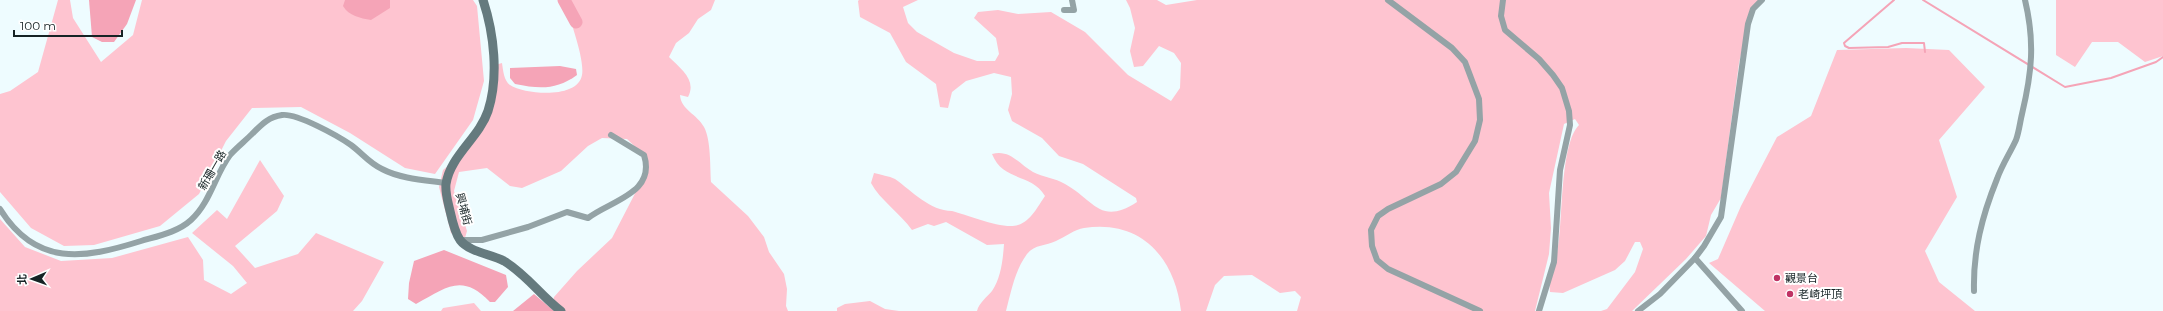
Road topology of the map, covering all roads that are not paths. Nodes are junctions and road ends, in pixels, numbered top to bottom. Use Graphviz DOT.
graph roads {
  1 [pos="483,0"];
  2 [pos="1072,0"];
  3 [pos="1388,0"];
  4 [pos="1503,0"];
  5 [pos="1762,0"];
  6 [pos="2024,0"];
  7 [pos="1064,10"];
  8 [pos="611,135"];
  9 [pos="446,183"];
  10 [pos="0,209"];
  11 [pos="460,240"];
  12 [pos="1694,258"];
  13 [pos="1974,291"];
  14 [pos="561,311"];
  15 [pos="1480,311"];
  16 [pos="1539,311"];
  17 [pos="1638,311"];
  18 [pos="1742,311"];
  1 -- 9 [label="street, 興埔街"];
  2 -- 7 [label="street"];
  3 -- 15 [label="street"];
  4 -- 16 [label="street"];
  5 -- 12 [label="street"];
  6 -- 13 [label="street"];
  8 -- 11 [label="street"];
  9 -- 10 [label="street, 新珊一路"];
  9 -- 11 [label="street, 興埔街"];
  11 -- 14 [label="street, 興埔街"];
  12 -- 17 [label="street"];
  12 -- 18 [label="street"];
}
